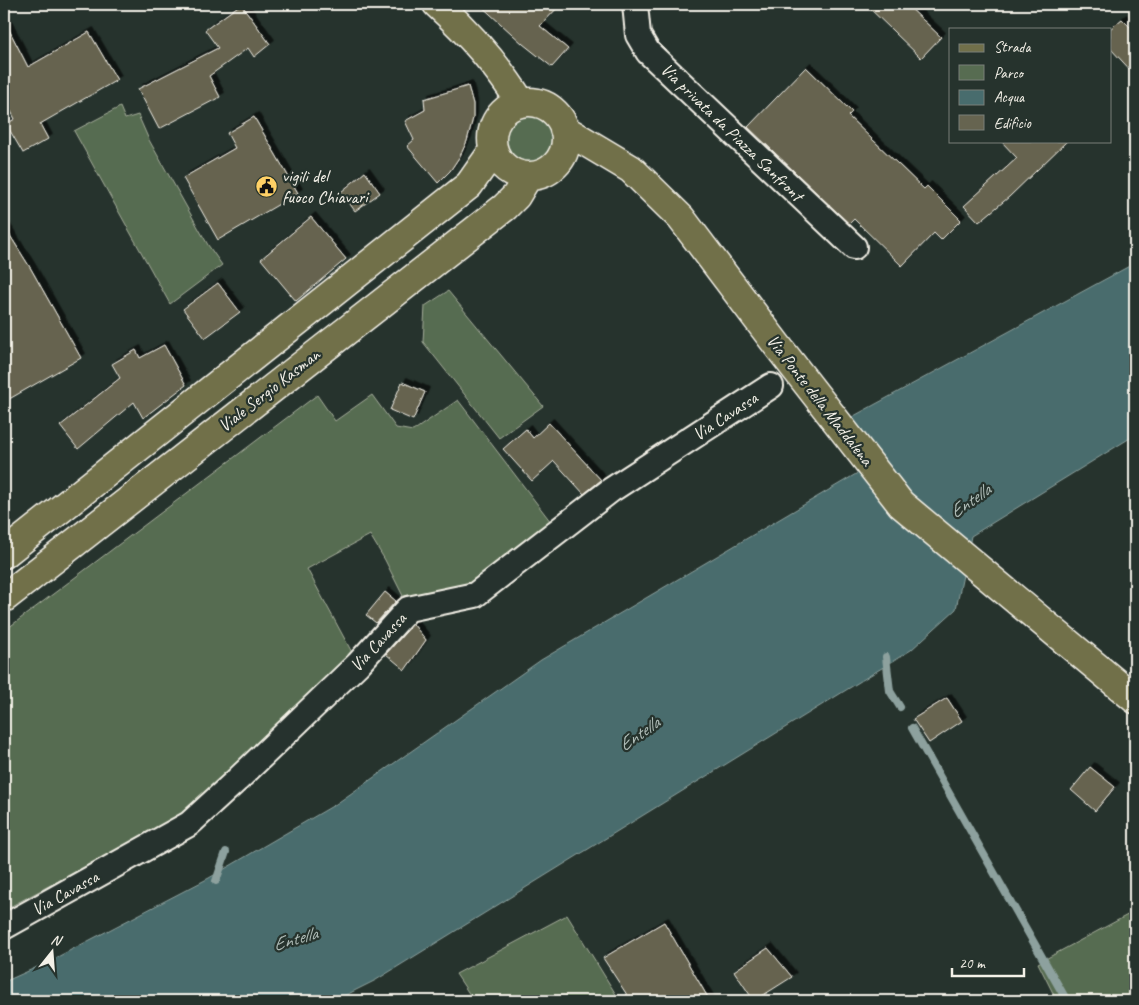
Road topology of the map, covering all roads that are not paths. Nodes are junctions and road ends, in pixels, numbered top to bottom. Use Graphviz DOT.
graph roads {
  1 [pos="437,4"];
  2 [pos="635,4"];
  3 [pos="521,103"];
  4 [pos="564,129"];
  5 [pos="493,151"];
  6 [pos="528,176"];
  7 [pos="854,247"];
  8 [pos="771,386"];
  9 [pos="4,554"];
  10 [pos="4,598"];
  11 [pos="1135,699"];
  12 [pos="4,927"];
  1 -- 3 [label="main road"];
  2 -- 7 [label="street, Via privata da Piazza Sanfront"];
  3 -- 4 [label="main road"];
  3 -- 5 [label="main road"];
  4 -- 6 [label="main road"];
  4 -- 11 [label="main road, Via Ponte della Maddalena"];
  5 -- 6 [label="main road"];
  5 -- 9 [label="main road, Viale Sergio Kasman"];
  6 -- 10 [label="main road, Viale Sergio Kasman"];
  8 -- 12 [label="street, Via Cavassa"];
}
